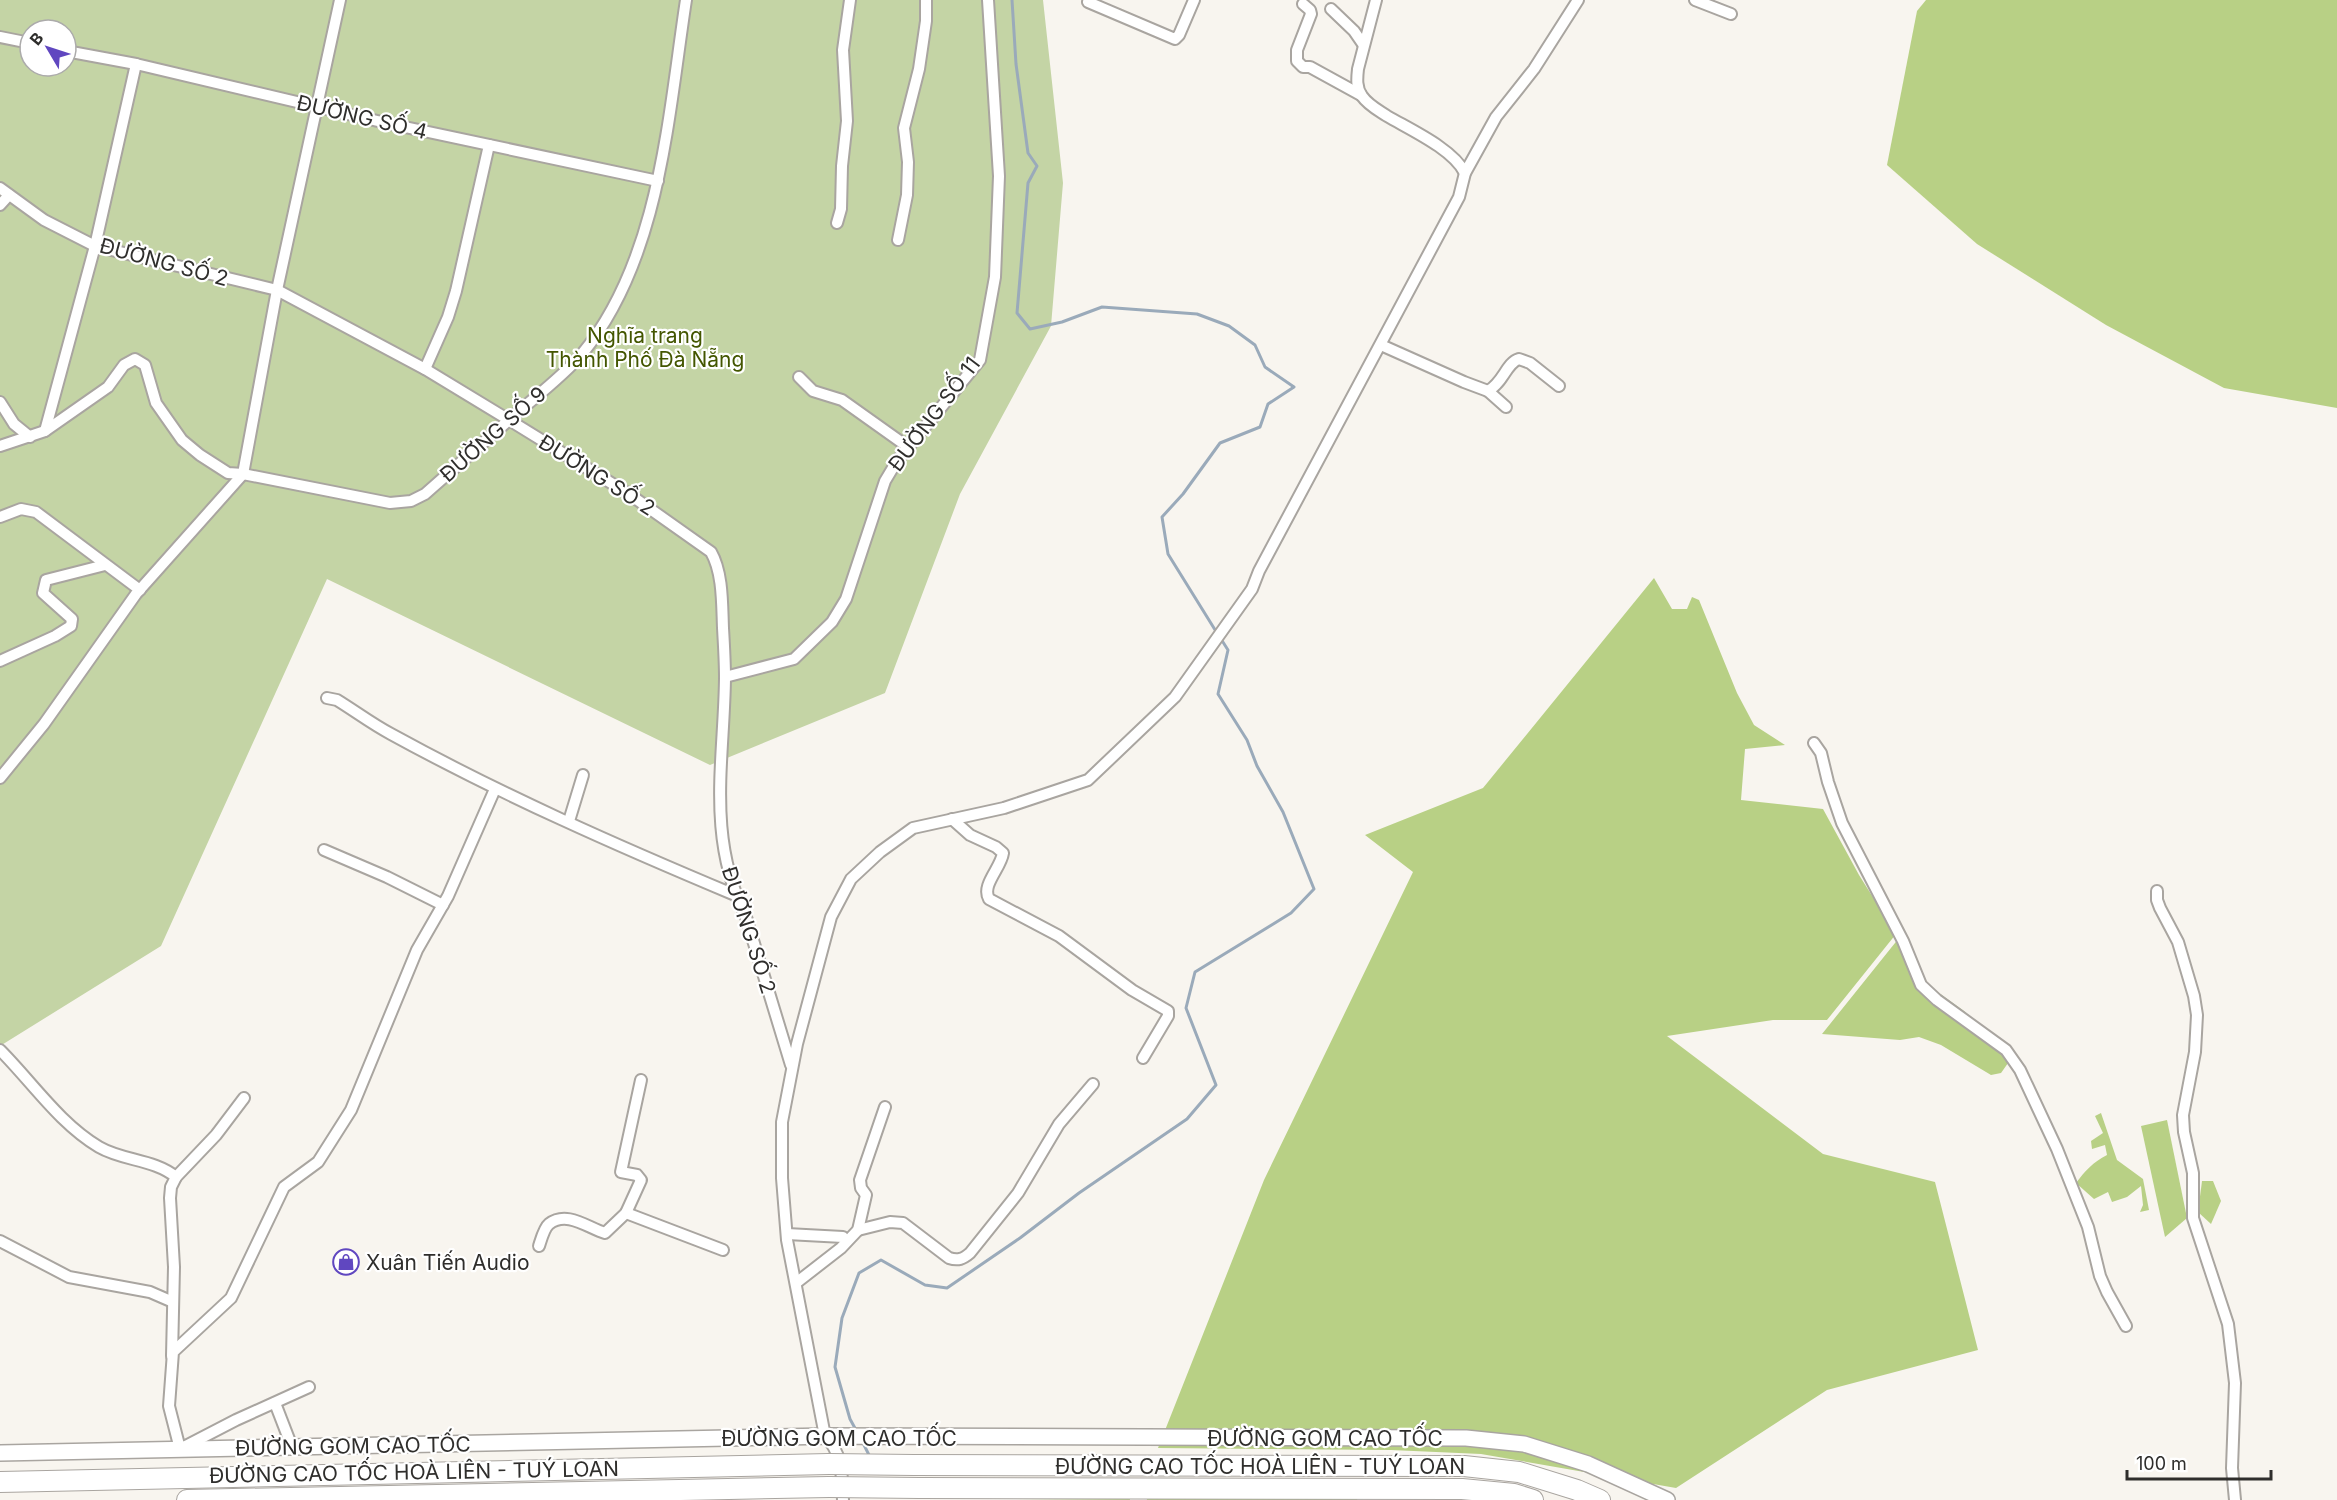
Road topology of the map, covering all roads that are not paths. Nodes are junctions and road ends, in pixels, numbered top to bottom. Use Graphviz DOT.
graph roads {
  1 [pos="340,0"];
  2 [pos="686,0"];
  3 [pos="850,0"];
  4 [pos="926,0"];
  5 [pos="988,0"];
  6 [pos="1194,0"];
  7 [pos="1376,0"];
  8 [pos="1578,0"];
  9 [pos="1695,0"];
  10 [pos="1088,2"];
  11 [pos="1303,3"];
  12 [pos="1331,9"];
  13 [pos="1731,14"];
  14 [pos="0,37"];
  15 [pos="18,41"];
  16 [pos="1363,44"];
  17 [pos="78,53"];
  18 [pos="136,64"];
  19 [pos="1361,95"];
  20 [pos="316,107"];
  21 [pos="489,145"];
  22 [pos="1466,173"];
  23 [pos="658,181"];
  24 [pos="5,191"];
  25 [pos="0,205"];
  26 [pos="837,223"];
  27 [pos="898,240"];
  28 [pos="95,246"];
  29 [pos="277,290"];
  30 [pos="1381,345"];
  31 [pos="425,369"];
  32 [pos="799,377"];
  33 [pos="1558,386"];
  34 [pos="1488,391"];
  35 [pos="0,402"];
  36 [pos="1506,407"];
  37 [pos="509,420"];
  38 [pos="45,431"];
  39 [pos="30,437"];
  40 [pos="0,446"];
  41 [pos="908,447"];
  42 [pos="243,474"];
  43 [pos="0,517"];
  44 [pos="105,565"];
  45 [pos="140,590"];
  46 [pos="0,661"];
  47 [pos="725,677"];
  48 [pos="327,698"];
  49 [pos="1814,743"];
  50 [pos="583,775"];
  51 [pos="0,778"];
  52 [pos="495,789"];
  53 [pos="952,819"];
  54 [pos="569,822"];
  55 [pos="324,850"];
  56 [pos="2157,891"];
  57 [pos="735,895"];
  58 [pos="443,905"];
  59 [pos="0,1050"];
  60 [pos="1143,1058"];
  61 [pos="792,1069"];
  62 [pos="641,1080"];
  63 [pos="1093,1084"];
  64 [pos="244,1098"];
  65 [pos="885,1107"];
  66 [pos="176,1177"];
  67 [pos="626,1213"];
  68 [pos="858,1230"];
  69 [pos="787,1234"];
  70 [pos="843,1237"];
  71 [pos="0,1241"];
  72 [pos="539,1246"];
  73 [pos="723,1250"];
  74 [pos="796,1283"];
  75 [pos="174,1302"];
  76 [pos="2126,1326"];
  77 [pos="172,1371"];
  78 [pos="309,1387"];
  79 [pos="275,1403"];
  80 [pos="827,1436"];
  81 [pos="292,1447"];
  82 [pos="180,1449"];
  83 [pos="0,1453"];
  84 [pos="0,1482"];
  85 [pos="836,1494"];
  86 [pos="187,1500"];
  87 [pos="1533,1500"];
  88 [pos="1600,1500"];
  89 [pos="1667,1500"];
  90 [pos="2235,1500"];
  1 -- 20 [label="street"];
  2 -- 23 [label="street, ĐƯỜNG SỐ 9"];
  3 -- 26 [label="street"];
  4 -- 27 [label="street"];
  5 -- 41 [label="street, ĐƯỜNG SỐ 11"];
  6 -- 10 [label="street"];
  7 -- 16 [label="street"];
  8 -- 22 [label="street"];
  9 -- 13 [label="street"];
  11 -- 19 [label="street"];
  12 -- 16 [label="street"];
  14 -- 15 [label="street"];
  16 -- 19 [label="street"];
  17 -- 18 [label="street, ĐƯỜNG SỐ 4"];
  18 -- 20 [label="street, ĐƯỜNG SỐ 4"];
  18 -- 28 [label="street"];
  19 -- 22 [label="street"];
  20 -- 21 [label="street, ĐƯỜNG SỐ 4"];
  20 -- 29 [label="street"];
  21 -- 23 [label="street, ĐƯỜNG SỐ 4"];
  21 -- 31 [label="street"];
  22 -- 30 [label="street"];
  23 -- 37 [label="street, ĐƯỜNG SỐ 9"];
  24 -- 25 [label="street"];
  24 -- 28 [label="street, ĐƯỜNG SỐ 2"];
  28 -- 29 [label="street, ĐƯỜNG SỐ 2"];
  28 -- 38 [label="street"];
  29 -- 31 [label="street, ĐƯỜNG SỐ 2"];
  29 -- 42 [label="street"];
  30 -- 34 [label="street"];
  30 -- 53 [label="street"];
  31 -- 37 [label="street, ĐƯỜNG SỐ 2"];
  32 -- 41 [label="street"];
  33 -- 34 [label="street"];
  34 -- 36 [label="street"];
  35 -- 39 [label="street"];
  37 -- 42 [label="street, ĐƯỜNG SỐ 9"];
  37 -- 47 [label="street, ĐƯỜNG SỐ 2"];
  38 -- 39 [label="street"];
  38 -- 42 [label="street, ĐƯỜNG SỐ 9"];
  39 -- 40 [label="street"];
  41 -- 47 [label="street, ĐƯỜNG SỐ 11"];
  42 -- 45 [label="street"];
  43 -- 44 [label="street"];
  44 -- 45 [label="street"];
  44 -- 46 [label="street"];
  45 -- 51 [label="street"];
  47 -- 57 [label="street, ĐƯỜNG SỐ 2"];
  48 -- 52 [label="street"];
  49 -- 76 [label="street"];
  50 -- 54 [label="street"];
  52 -- 54 [label="street"];
  52 -- 58 [label="street"];
  53 -- 60 [label="street"];
  53 -- 61 [label="street"];
  54 -- 57 [label="street"];
  55 -- 58 [label="street"];
  56 -- 90 [label="street"];
  57 -- 61 [label="street, ĐƯỜNG SỐ 2"];
  58 -- 77 [label="street"];
  59 -- 66 [label="street"];
  61 -- 69 [label="street"];
  62 -- 67 [label="street"];
  63 -- 68 [label="street"];
  64 -- 66 [label="street"];
  65 -- 68 [label="street"];
  66 -- 75 [label="street"];
  67 -- 72 [label="street"];
  67 -- 73 [label="street"];
  68 -- 74 [label="street"];
  69 -- 70 [label="street"];
  69 -- 74 [label="street"];
  71 -- 75 [label="street"];
  74 -- 80 [label="street"];
  75 -- 77 [label="street"];
  77 -- 82 [label="street"];
  78 -- 79 [label="street"];
  79 -- 81 [label="street"];
  79 -- 82 [label="street"];
  80 -- 81 [label="main road, ĐƯỜNG GOM CAO TỐC"];
  80 -- 85 [label="street"];
  80 -- 89 [label="main road, ĐƯỜNG GOM CAO TỐC"];
  81 -- 82 [label="main road, ĐƯỜNG GOM CAO TỐC"];
  82 -- 83 [label="main road, ĐƯỜNG GOM CAO TỐC"];
  84 -- 88 [label="highway, ĐƯỜNG CAO TỐC HOÀ LIÊN - TUÝ LOAN, bridge"];
  85 -- 86 [label="highway, ĐƯỜNG CAO TỐC HOÀ LIÊN - TUÝ LOAN"];
  85 -- 87 [label="highway, ĐƯỜNG CAO TỐC HOÀ LIÊN - TUÝ LOAN, bridge"];
}
